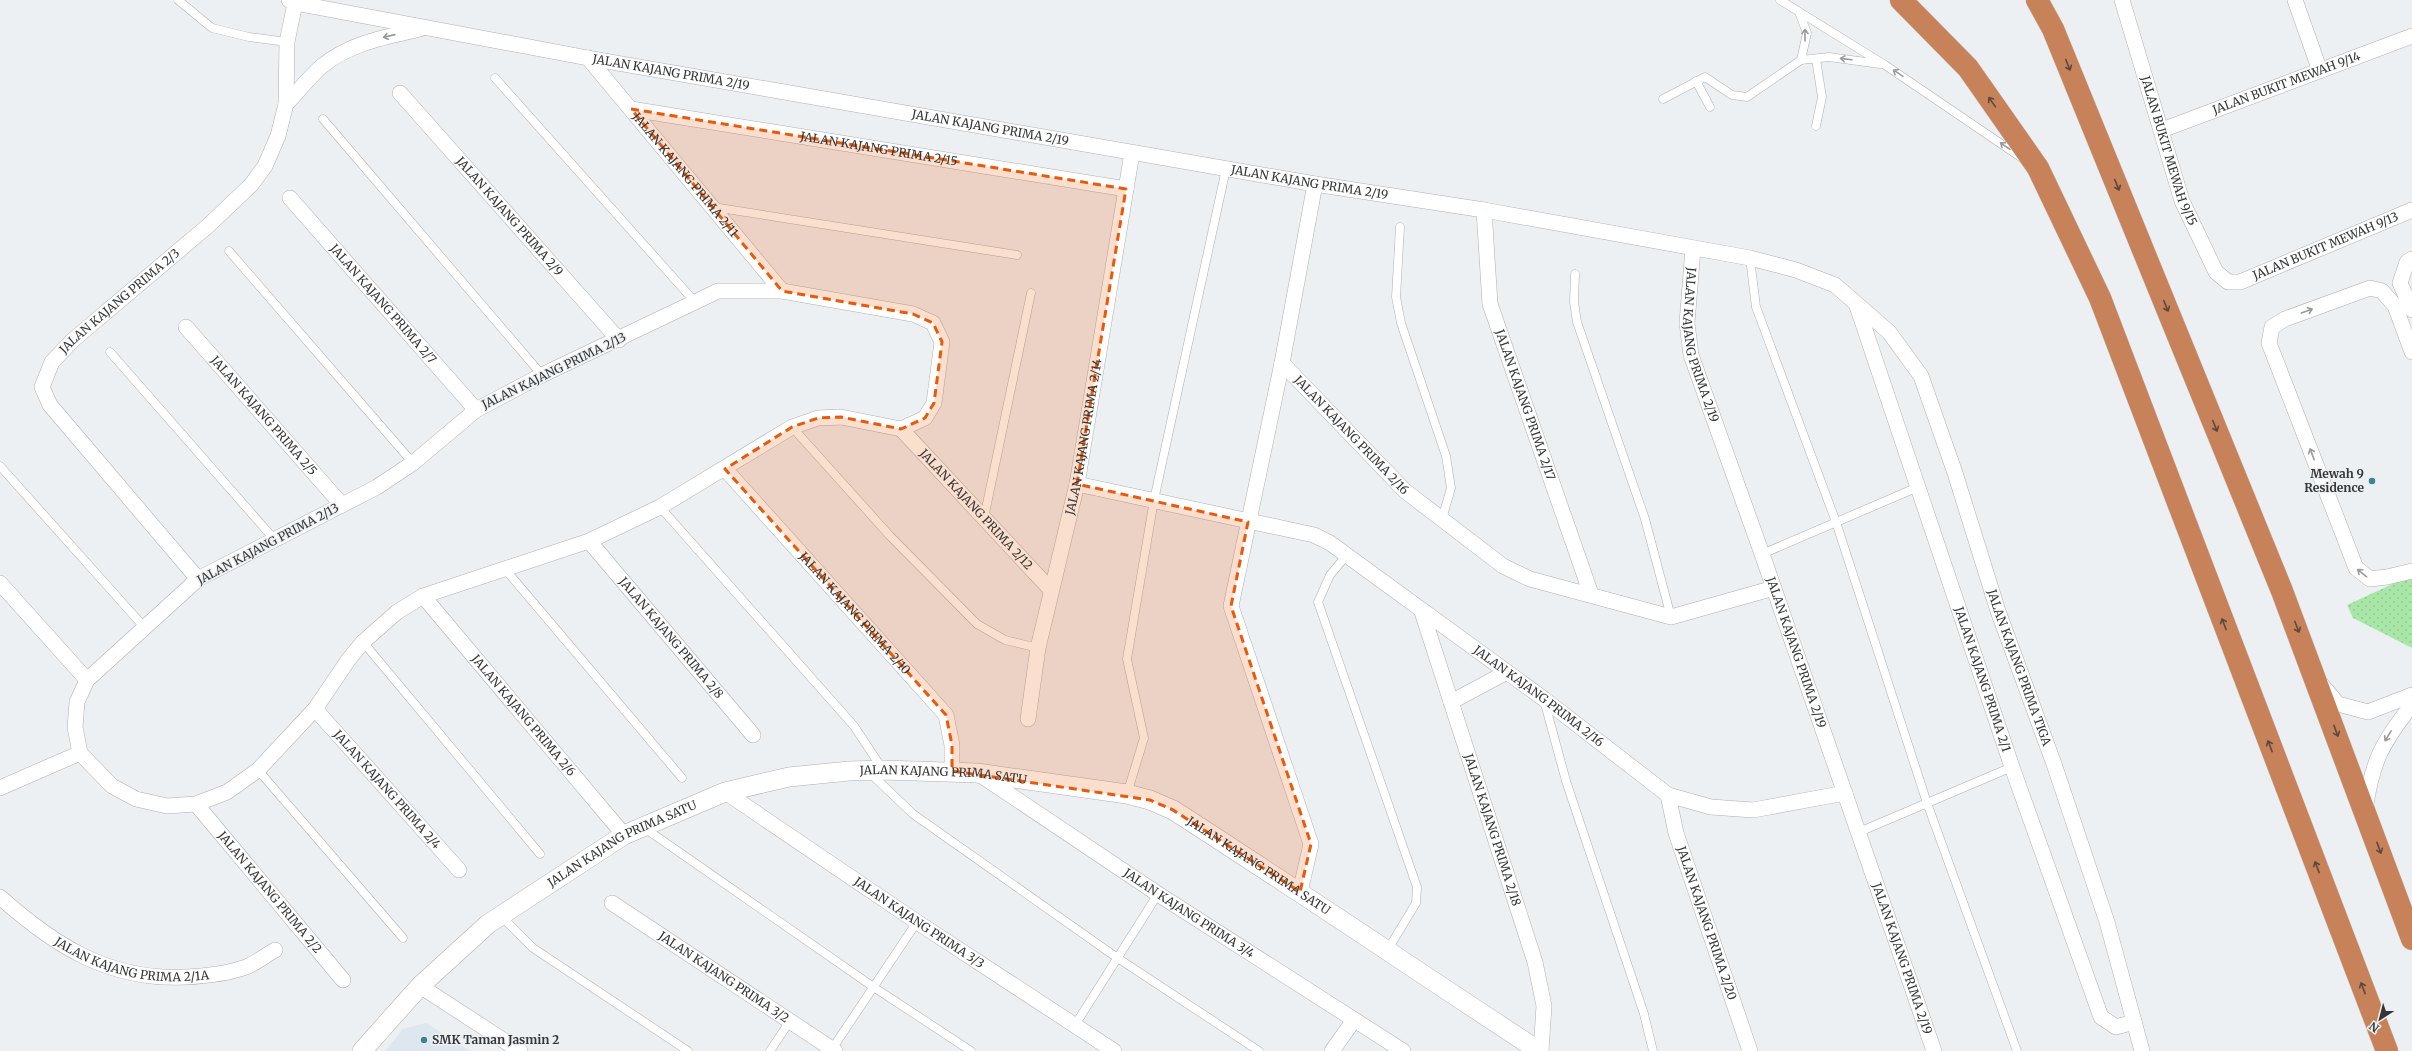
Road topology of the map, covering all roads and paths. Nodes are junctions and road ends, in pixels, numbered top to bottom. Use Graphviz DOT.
graph roads {
  1 [pos="178,0"];
  2 [pos="1780,0"];
  3 [pos="1901,0"];
  4 [pos="2037,0"];
  5 [pos="2122,0"];
  6 [pos="2295,0"];
  7 [pos="292,2"];
  8 [pos="1799,12"];
  9 [pos="427,28"];
  10 [pos="2412,36"];
  11 [pos="288,42"];
  12 [pos="588,58"];
  13 [pos="1816,59"];
  14 [pos="1801,60"];
  15 [pos="1885,65"];
  16 [pos="2320,71"];
  17 [pos="495,78"];
  18 [pos="1696,82"];
  19 [pos="400,93"];
  20 [pos="1663,98"];
  21 [pos="286,104"];
  22 [pos="1710,107"];
  23 [pos="631,109"];
  24 [pos="323,119"];
  25 [pos="1816,126"];
  26 [pos="2162,130"];
  27 [pos="1132,153"];
  28 [pos="2038,168"];
  29 [pos="1226,169"];
  30 [pos="1315,184"];
  31 [pos="1126,189"];
  32 [pos="290,198"];
  33 [pos="712,206"];
  34 [pos="1484,210"];
  35 [pos="2412,210"];
  36 [pos="1400,227"];
  37 [pos="1693,248"];
  38 [pos="229,251"];
  39 [pos="1017,255"];
  40 [pos="1750,258"];
  41 [pos="2412,259"];
  42 [pos="1575,274"];
  43 [pos="2240,282"];
  44 [pos="782,290"];
  45 [pos="1031,293"];
  46 [pos="694,302"];
  47 [pos="1857,305"];
  48 [pos="2412,310"];
  49 [pos="186,327"];
  50 [pos="619,340"];
  51 [pos="110,352"];
  52 [pos="2412,352"];
  53 [pos="1282,363"];
  54 [pos="542,375"];
  55 [pos="476,410"];
  56 [pos="792,427"];
  57 [pos="901,429"];
  58 [pos="413,463"];
  59 [pos="0,466"];
  60 [pos="725,469"];
  61 [pos="1077,484"];
  62 [pos="1918,487"];
  63 [pos="1154,500"];
  64 [pos="342,505"];
  65 [pos="660,508"];
  66 [pos="984,518"];
  67 [pos="1442,518"];
  68 [pos="1248,522"];
  69 [pos="1836,522"];
  70 [pos="274,538"];
  71 [pos="589,541"];
  72 [pos="1762,554"];
  73 [pos="1346,556"];
  74 [pos="505,569"];
  75 [pos="2412,571"];
  76 [pos="198,579"];
  77 [pos="0,583"];
  78 [pos="1774,588"];
  79 [pos="1051,590"];
  80 [pos="1591,594"];
  81 [pos="423,596"];
  82 [pos="1422,612"];
  83 [pos="1671,617"];
  84 [pos="145,628"];
  85 [pos="363,642"];
  86 [pos="1038,648"];
  87 [pos="1507,672"];
  88 [pos="88,680"];
  89 [pos="2318,681"];
  90 [pos="2412,695"];
  91 [pos="1544,699"];
  92 [pos="1451,702"];
  93 [pos="2412,705"];
  94 [pos="315,709"];
  95 [pos="1028,719"];
  96 [pos="753,735"];
  97 [pos="80,754"];
  98 [pos="2012,767"];
  99 [pos="258,770"];
  100 [pos="875,770"];
  101 [pos="952,771"];
  102 [pos="977,773"];
  103 [pos="682,778"];
  104 [pos="0,788"];
  105 [pos="725,792"];
  106 [pos="1846,793"];
  107 [pos="1127,794"];
  108 [pos="1668,795"];
  109 [pos="1927,803"];
  110 [pos="196,804"];
  111 [pos="2365,812"];
  112 [pos="641,826"];
  113 [pos="1859,832"];
  114 [pos="624,834"];
  115 [pos="540,854"];
  116 [pos="459,870"];
  117 [pos="1300,892"];
  118 [pos="1158,894"];
  119 [pos="0,897"];
  120 [pos="612,903"];
  121 [pos="500,916"];
  122 [pos="917,922"];
  123 [pos="403,938"];
  124 [pos="2412,939"];
  125 [pos="275,950"];
  126 [pos="1387,951"];
  127 [pos="1116,957"];
  128 [pos="343,980"];
  129 [pos="420,986"];
  130 [pos="872,986"];
  131 [pos="1354,1020"];
  132 [pos="790,1021"];
  133 [pos="2134,1022"];
  134 [pos="1075,1025"];
  135 [pos="1093,1045"];
  136 [pos="2139,1048"];
  137 [pos="834,1050"];
  138 [pos="362,1051"];
  139 [pos="520,1051"];
  140 [pos="688,1051"];
  141 [pos="770,1051"];
  142 [pos="971,1051"];
  143 [pos="1114,1051"];
  144 [pos="1259,1051"];
  145 [pos="1332,1051"];
  146 [pos="1403,1051"];
  147 [pos="1540,1051"];
  148 [pos="1653,1051"];
  149 [pos="1750,1051"];
  150 [pos="1934,1051"];
  151 [pos="2017,1051"];
  152 [pos="2387,1051"];
  1 -- 11 [label="lane"];
  2 -- 8 [label="lane"];
  28 -- 3 [label="highway, one-way"];
  4 -- 89 [label="highway, one-way"];
  5 -- 26 [label="street, JALAN BUKIT MEWAH 9/15"];
  6 -- 16 [label="street"];
  7 -- 9 [label="street, JALAN KAJANG PRIMA 2/19"];
  7 -- 11 [label="street, JALAN KAJANG PRIMA 2/3"];
  14 -- 8 [label="lane, one-way"];
  8 -- 15 [label="lane"];
  9 -- 12 [label="street, JALAN KAJANG PRIMA 2/19"];
  9 -- 21 [label="street, one-way"];
  10 -- 16 [label="street, JALAN BUKIT MEWAH 9/14"];
  11 -- 21 [label="street, JALAN KAJANG PRIMA 2/3"];
  12 -- 23 [label="street, JALAN KAJANG PRIMA 2/11"];
  12 -- 27 [label="street, JALAN KAJANG PRIMA 2/19"];
  13 -- 14 [label="lane"];
  15 -- 13 [label="lane, one-way"];
  13 -- 25 [label="lane"];
  14 -- 18 [label="lane"];
  28 -- 15 [label="lane, one-way"];
  16 -- 26 [label="street, JALAN BUKIT MEWAH 9/14"];
  17 -- 46 [label="lane"];
  18 -- 20 [label="lane"];
  18 -- 22 [label="lane"];
  19 -- 50 [label="street, JALAN KAJANG PRIMA 2/9"];
  21 -- 76 [label="street, JALAN KAJANG PRIMA 2/3"];
  23 -- 31 [label="street, JALAN KAJANG PRIMA 2/15"];
  23 -- 33 [label="street, JALAN KAJANG PRIMA 2/11"];
  24 -- 54 [label="lane"];
  26 -- 43 [label="street, JALAN BUKIT MEWAH 9/15"];
  27 -- 29 [label="street, JALAN KAJANG PRIMA 2/19"];
  27 -- 31 [label="street, JALAN KAJANG PRIMA 2/14"];
  152 -- 28 [label="highway, one-way"];
  29 -- 30 [label="street, JALAN KAJANG PRIMA 2/19"];
  29 -- 63 [label="lane"];
  30 -- 34 [label="street, JALAN KAJANG PRIMA 2/19"];
  30 -- 53 [label="street, JALAN KAJANG PRIMA 2/16"];
  31 -- 61 [label="street, JALAN KAJANG PRIMA 2/14"];
  32 -- 55 [label="street, JALAN KAJANG PRIMA 2/7"];
  33 -- 39 [label="lane"];
  33 -- 44 [label="street, JALAN KAJANG PRIMA 2/11"];
  34 -- 37 [label="street, JALAN KAJANG PRIMA 2/19"];
  34 -- 80 [label="street, JALAN KAJANG PRIMA 2/17"];
  35 -- 43 [label="street, JALAN BUKIT MEWAH 9/13"];
  36 -- 67 [label="lane"];
  37 -- 40 [label="street, JALAN KAJANG PRIMA 2/19"];
  37 -- 72 [label="street, JALAN KAJANG PRIMA 2/19"];
  38 -- 58 [label="lane"];
  40 -- 47 [label="street, JALAN KAJANG PRIMA 2/19"];
  40 -- 69 [label="lane"];
  41 -- 48 [label="street"];
  42 -- 83 [label="lane"];
  44 -- 46 [label="street, JALAN KAJANG PRIMA 2/13"];
  44 -- 57 [label="street, JALAN KAJANG PRIMA 2/13"];
  45 -- 66 [label="lane"];
  46 -- 50 [label="street, JALAN KAJANG PRIMA 2/13"];
  47 -- 62 [label="street, JALAN KAJANG PRIMA 2/1"];
  47 -- 133 [label="street, JALAN KAJANG PRIMA TIGA"];
  49 -- 64 [label="street, JALAN KAJANG PRIMA 2/5"];
  50 -- 54 [label="street, JALAN KAJANG PRIMA 2/13"];
  51 -- 70 [label="lane"];
  75 -- 52 [label="street, one-way"];
  53 -- 67 [label="street, JALAN KAJANG PRIMA 2/16"];
  53 -- 68 [label="street, JALAN KAJANG PRIMA 2/16"];
  54 -- 55 [label="street, JALAN KAJANG PRIMA 2/13"];
  55 -- 58 [label="street, JALAN KAJANG PRIMA 2/13"];
  56 -- 57 [label="street"];
  56 -- 60 [label="street"];
  56 -- 86 [label="lane"];
  57 -- 66 [label="street, JALAN KAJANG PRIMA 2/12"];
  58 -- 64 [label="street, JALAN KAJANG PRIMA 2/13"];
  59 -- 84 [label="lane"];
  60 -- 65 [label="street"];
  60 -- 101 [label="street, JALAN KAJANG PRIMA 2/10"];
  61 -- 63 [label="street, JALAN KAJANG PRIMA 2/16"];
  61 -- 79 [label="street, JALAN KAJANG PRIMA 2/14"];
  62 -- 69 [label="lane"];
  62 -- 98 [label="street, JALAN KAJANG PRIMA 2/1"];
  63 -- 68 [label="street, JALAN KAJANG PRIMA 2/16"];
  63 -- 107 [label="lane"];
  64 -- 70 [label="street, JALAN KAJANG PRIMA 2/13"];
  65 -- 71 [label="street"];
  65 -- 100 [label="lane"];
  66 -- 79 [label="street, JALAN KAJANG PRIMA 2/12"];
  67 -- 80 [label="street, JALAN KAJANG PRIMA 2/16"];
  68 -- 73 [label="street, JALAN KAJANG PRIMA 2/16"];
  68 -- 117 [label="street, JALAN KAJANG PRIMA 2/16"];
  69 -- 72 [label="lane"];
  69 -- 109 [label="lane"];
  70 -- 76 [label="street, JALAN KAJANG PRIMA 2/13"];
  71 -- 74 [label="street"];
  71 -- 96 [label="street, JALAN KAJANG PRIMA 2/8"];
  72 -- 78 [label="street, JALAN KAJANG PRIMA 2/19"];
  73 -- 82 [label="street, JALAN KAJANG PRIMA 2/16"];
  73 -- 126 [label="lane"];
  74 -- 81 [label="street"];
  74 -- 103 [label="lane"];
  76 -- 84 [label="street, JALAN KAJANG PRIMA 2/13"];
  77 -- 88 [label="street"];
  78 -- 83 [label="street"];
  78 -- 106 [label="street, JALAN KAJANG PRIMA 2/19"];
  79 -- 86 [label="street, JALAN KAJANG PRIMA 2/14"];
  80 -- 83 [label="street, JALAN KAJANG PRIMA 2/16"];
  81 -- 85 [label="street"];
  81 -- 114 [label="street, JALAN KAJANG PRIMA 2/6"];
  82 -- 87 [label="street, JALAN KAJANG PRIMA 2/16"];
  82 -- 92 [label="street, JALAN KAJANG PRIMA 2/18"];
  84 -- 88 [label="street, JALAN KAJANG PRIMA 2/13"];
  85 -- 94 [label="street"];
  85 -- 115 [label="lane"];
  86 -- 95 [label="street, JALAN KAJANG PRIMA 2/14"];
  87 -- 91 [label="street, JALAN KAJANG PRIMA 2/16"];
  87 -- 92 [label="street"];
  88 -- 97 [label="street, JALAN KAJANG PRIMA 2/13"];
  89 -- 90 [label="street"];
  89 -- 111 [label="highway, one-way"];
  91 -- 108 [label="street, JALAN KAJANG PRIMA 2/16"];
  91 -- 148 [label="lane"];
  92 -- 147 [label="street, JALAN KAJANG PRIMA 2/18"];
  93 -- 111 [label="street, one-way"];
  94 -- 99 [label="street"];
  94 -- 116 [label="street, JALAN KAJANG PRIMA 2/4"];
  97 -- 104 [label="street"];
  97 -- 110 [label="street"];
  98 -- 109 [label="lane"];
  98 -- 133 [label="street, JALAN KAJANG PRIMA 2/1"];
  99 -- 110 [label="street"];
  99 -- 123 [label="lane"];
  100 -- 101 [label="street, JALAN KAJANG PRIMA SATU"];
  100 -- 105 [label="street, JALAN KAJANG PRIMA SATU"];
  100 -- 127 [label="lane"];
  101 -- 102 [label="street, JALAN KAJANG PRIMA SATU"];
  102 -- 107 [label="street, JALAN KAJANG PRIMA SATU"];
  102 -- 118 [label="street, JALAN KAJANG PRIMA 3/4"];
  105 -- 112 [label="street, JALAN KAJANG PRIMA SATU"];
  105 -- 122 [label="street, JALAN KAJANG PRIMA 3/3"];
  106 -- 108 [label="street, JALAN KAJANG PRIMA 2/16"];
  106 -- 113 [label="street, JALAN KAJANG PRIMA 2/19"];
  107 -- 117 [label="street, JALAN KAJANG PRIMA SATU"];
  108 -- 149 [label="street, JALAN KAJANG PRIMA 2/20"];
  109 -- 113 [label="lane"];
  109 -- 151 [label="lane"];
  110 -- 128 [label="street, JALAN KAJANG PRIMA 2/2"];
  111 -- 124 [label="highway, one-way"];
  112 -- 114 [label="street, JALAN KAJANG PRIMA SATU"];
  112 -- 130 [label="lane"];
  113 -- 150 [label="street, JALAN KAJANG PRIMA 2/19"];
  114 -- 121 [label="street, JALAN KAJANG PRIMA SATU"];
  117 -- 126 [label="street, JALAN KAJANG PRIMA SATU"];
  118 -- 127 [label="lane"];
  118 -- 131 [label="street, JALAN KAJANG PRIMA 3/4"];
  119 -- 125 [label="street, JALAN KAJANG PRIMA 2/1A"];
  120 -- 132 [label="street, JALAN KAJANG PRIMA 3/2"];
  121 -- 129 [label="street, JALAN KAJANG PRIMA SATU"];
  121 -- 140 [label="lane"];
  122 -- 130 [label="lane"];
  122 -- 134 [label="street, JALAN KAJANG PRIMA 3/3"];
  126 -- 147 [label="street, JALAN KAJANG PRIMA SATU"];
  127 -- 134 [label="lane"];
  127 -- 144 [label="lane"];
  129 -- 138 [label="street, JALAN KAJANG PRIMA SATU"];
  129 -- 139 [label="street"];
  130 -- 137 [label="lane"];
  130 -- 142 [label="lane"];
  131 -- 145 [label="street"];
  131 -- 146 [label="street, JALAN KAJANG PRIMA 3/4"];
  132 -- 137 [label="street, JALAN KAJANG PRIMA 3/2"];
  132 -- 141 [label="lane"];
  133 -- 136 [label="street, JALAN KAJANG PRIMA TIGA"];
  134 -- 135 [label="street, JALAN KAJANG PRIMA 3/3"];
  135 -- 143 [label="street, JALAN KAJANG PRIMA 3/3"];
}
